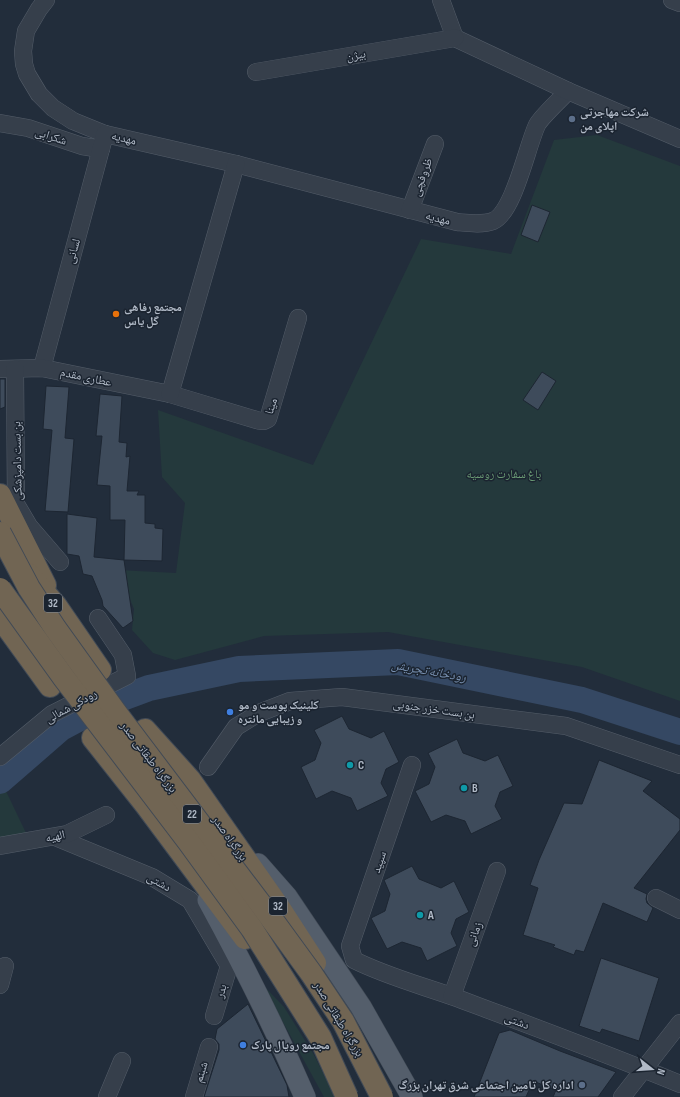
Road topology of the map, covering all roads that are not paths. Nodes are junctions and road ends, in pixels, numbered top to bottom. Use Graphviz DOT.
graph roads {
  1 [pos="44,0"];
  2 [pos="441,0"];
  3 [pos="672,0"];
  4 [pos="680,3"];
  5 [pos="455,38"];
  6 [pos="256,72"];
  7 [pos="568,91"];
  8 [pos="0,123"];
  9 [pos="680,139"];
  10 [pos="103,142"];
  11 [pos="434,144"];
  12 [pos="236,164"];
  13 [pos="410,210"];
  14 [pos="298,318"];
  15 [pos="42,368"];
  16 [pos="8,369"];
  17 [pos="170,394"];
  18 [pos="0,495"];
  19 [pos="0,533"];
  20 [pos="0,540"];
  21 [pos="60,562"];
  22 [pos="0,589"];
  23 [pos="56,606"];
  24 [pos="0,617"];
  25 [pos="98,618"];
  26 [pos="0,757"];
  27 [pos="412,764"];
  28 [pos="680,765"];
  29 [pos="208,767"];
  30 [pos="106,815"];
  31 [pos="214,815"];
  32 [pos="55,837"];
  33 [pos="0,846"];
  34 [pos="179,849"];
  35 [pos="497,872"];
  36 [pos="656,898"];
  37 [pos="680,910"];
  38 [pos="354,960"];
  39 [pos="5,966"];
  40 [pos="229,966"];
  41 [pos="0,986"];
  42 [pos="452,996"];
  43 [pos="214,1016"];
  44 [pos="680,1023"];
  45 [pos="209,1047"];
  46 [pos="288,1059"];
  47 [pos="122,1061"];
  48 [pos="644,1069"];
  49 [pos="680,1084"];
  50 [pos="107,1097"];
  51 [pos="194,1097"];
  52 [pos="297,1097"];
  53 [pos="305,1097"];
  54 [pos="341,1097"];
  55 [pos="347,1097"];
  56 [pos="382,1097"];
  57 [pos="388,1097"];
  58 [pos="412,1097"];
  59 [pos="622,1097"];
  1 -- 10 [label="street"];
  2 -- 5 [label="street"];
  3 -- 4 [label="street"];
  5 -- 6 [label="street, بیژن"];
  5 -- 7 [label="street"];
  7 -- 9 [label="street"];
  7 -- 13 [label="street, مهدیه"];
  8 -- 10 [label="street, شکرابی"];
  10 -- 12 [label="street, مهدیه"];
  10 -- 15 [label="street, لسانی"];
  11 -- 13 [label="street, ظروفچی"];
  12 -- 13 [label="street, مهدیه"];
  12 -- 17 [label="street"];
  14 -- 17 [label="street, مینا"];
  15 -- 16 [label="street, عطاری مقدم"];
  15 -- 17 [label="street, عطاری مقدم"];
  16 -- 21 [label="street, بن بست دامپزشکی"];
  18 -- 23 [label="highway"];
  19 -- 56 [label="highway, بزرگراه طبقاتی صدر / 22, bridge"];
  20 -- 23 [label="highway, بزرگراه صدر / 32"];
  22 -- 55 [label="highway, بزرگراه طبقاتی صدر / 22, bridge"];
  23 -- 31 [label="highway, بزرگراه صدر / 32"];
  24 -- 34 [label="highway"];
  25 -- 26 [label="street, رودکی شمالی"];
  27 -- 38 [label="street, سپید"];
  28 -- 29 [label="street, بن بست خزر جنوبی"];
  30 -- 32 [label="street, الهیه"];
  31 -- 57 [label="highway, بزرگراه صدر / 32"];
  31 -- 58 [label="main road"];
  32 -- 33 [label="street, الهیه"];
  32 -- 40 [label="street, دشتی"];
  34 -- 46 [label="main road"];
  34 -- 54 [label="highway"];
  35 -- 42 [label="street, زمانی"];
  36 -- 37 [label="street"];
  38 -- 42 [label="street, دشتی"];
  39 -- 41 [label="street"];
  40 -- 43 [label="street, بدر"];
  42 -- 48 [label="street, دشتی"];
  44 -- 48 [label="street"];
  45 -- 51 [label="street, شبنم"];
  46 -- 52 [label="main road"];
  46 -- 53 [label="main road"];
  47 -- 50 [label="street"];
  48 -- 49 [label="street, دشتی"];
  48 -- 59 [label="street"];
}
